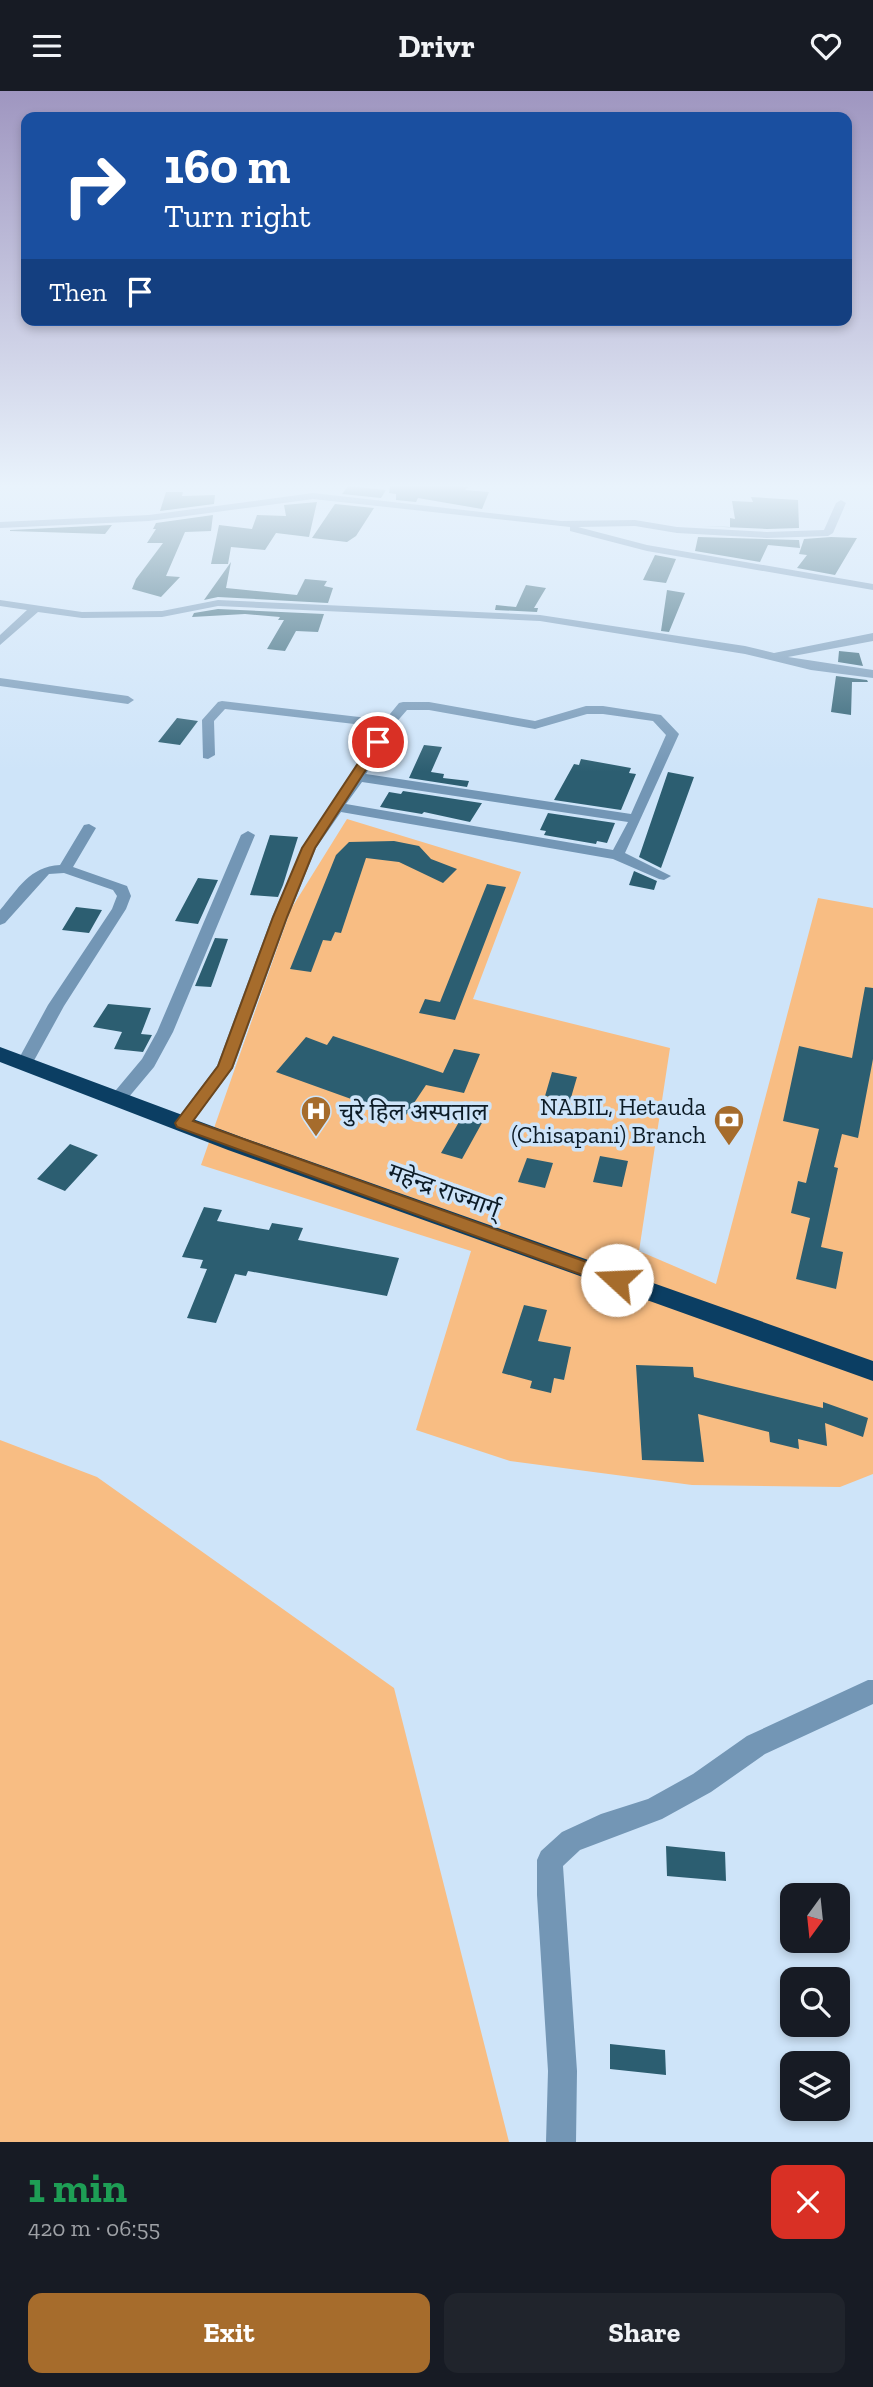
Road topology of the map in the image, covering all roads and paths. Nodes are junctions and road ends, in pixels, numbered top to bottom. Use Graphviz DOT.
graph roads {
  1 [pos="837,581"];
  2 [pos="873,587"];
  3 [pos="0,603"];
  4 [pos="34,610"];
  5 [pos="873,637"];
  6 [pos="0,641"];
  7 [pos="762,654"];
  8 [pos="873,674"];
  9 [pos="0,682"];
  10 [pos="128,700"];
  11 [pos="388,724"];
  12 [pos="208,755"];
  13 [pos="358,777"];
  14 [pos="337,807"];
  15 [pos="636,819"];
  16 [pos="89,828"];
  17 [pos="248,835"];
  18 [pos="617,855"];
  19 [pos="65,869"];
  20 [pos="664,876"];
  21 [pos="0,920"];
  22 [pos="0,1054"];
  23 [pos="25,1062"];
  24 [pos="117,1100"];
  25 [pos="183,1123"];
  26 [pos="873,1371"];
  27 [pos="873,1692"];
  28 [pos="561,2142"];
  1 -- 2 [label="street"];
  3 -- 4 [label="street"];
  4 -- 6 [label="street"];
  4 -- 7 [label="street"];
  5 -- 7 [label="street"];
  7 -- 8 [label="street"];
  9 -- 10 [label="street"];
  11 -- 12 [label="street"];
  11 -- 13 [label="street"];
  11 -- 15 [label="street"];
  13 -- 14 [label="street"];
  13 -- 15 [label="street"];
  14 -- 18 [label="street"];
  14 -- 25 [label="street"];
  15 -- 18 [label="street"];
  16 -- 19 [label="street"];
  17 -- 24 [label="street"];
  18 -- 20 [label="street"];
  19 -- 21 [label="street"];
  19 -- 23 [label="street"];
  22 -- 23 [label="highway, महेन्द्र राज्मार्ग्"];
  23 -- 24 [label="highway, महेन्द्र राज्मार्ग्"];
  24 -- 25 [label="highway, महेन्द्र राज्मार्ग्"];
  25 -- 26 [label="highway, महेन्द्र राज्मार्ग्"];
  27 -- 28 [label="street"];
}
